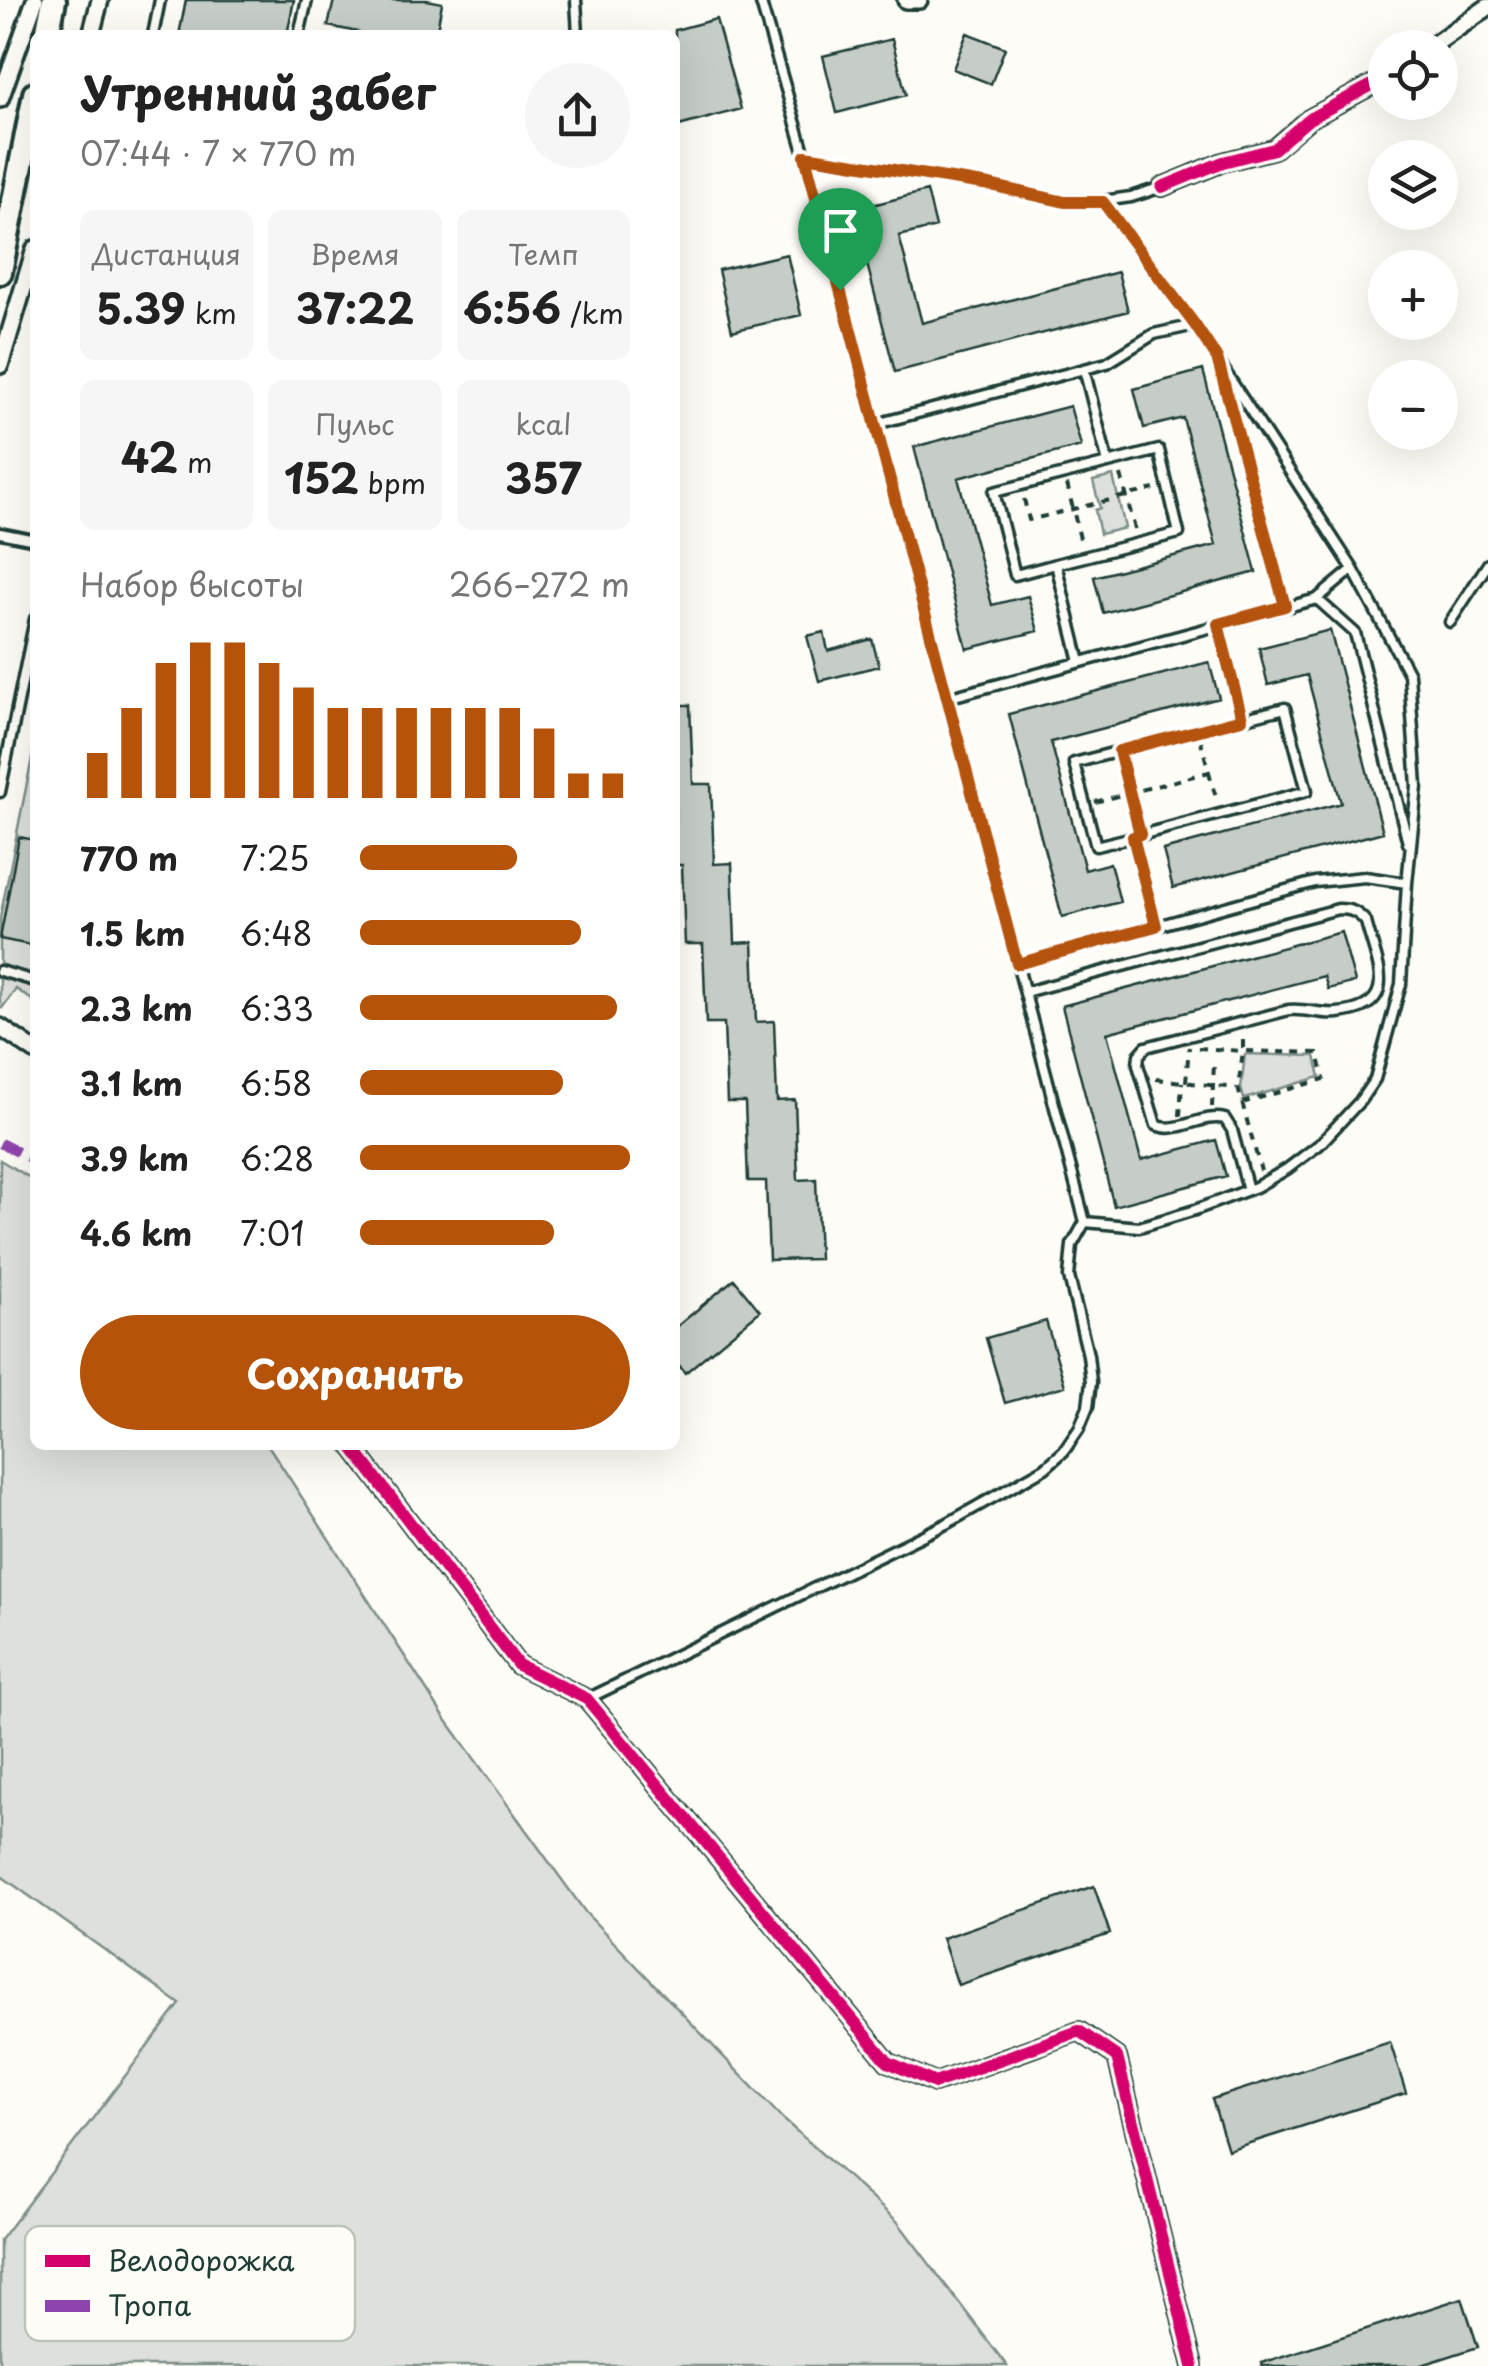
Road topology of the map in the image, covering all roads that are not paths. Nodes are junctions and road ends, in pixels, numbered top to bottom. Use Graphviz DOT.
graph roads {
  1 [pos="35,0"];
  2 [pos="54,0"];
  3 [pos="100,0"];
  4 [pos="160,0"];
  5 [pos="306,0"];
  6 [pos="576,0"];
  7 [pos="760,0"];
  8 [pos="906,0"];
  9 [pos="919,0"];
  10 [pos="1488,6"];
  11 [pos="48,30"];
  12 [pos="92,30"];
  13 [pos="154,30"];
  14 [pos="300,30"];
  15 [pos="578,30"];
  16 [pos="1454,30"];
  17 [pos="1368,87"];
  18 [pos="0,99"];
  19 [pos="30,119"];
  20 [pos="805,156"];
  21 [pos="1162,188"];
  22 [pos="1103,202"];
  23 [pos="30,265"];
  24 [pos="0,272"];
  25 [pos="1195,325"];
  26 [pos="1217,358"];
  27 [pos="0,365"];
  28 [pos="1084,369"];
  29 [pos="876,424"];
  30 [pos="1113,462"];
  31 [pos="0,533"];
  32 [pos="30,539"];
  33 [pos="1056,564"];
  34 [pos="1488,564"];
  35 [pos="1353,569"];
  36 [pos="1317,599"];
  37 [pos="1285,606"];
  38 [pos="1450,622"];
  39 [pos="1218,624"];
  40 [pos="30,644"];
  41 [pos="1080,662"];
  42 [pos="947,698"];
  43 [pos="1242,719"];
  44 [pos="0,792"];
  45 [pos="1137,836"];
  46 [pos="1410,852"];
  47 [pos="1408,882"];
  48 [pos="1156,926"];
  49 [pos="1017,964"];
  50 [pos="0,971"];
  51 [pos="30,980"];
  52 [pos="1024,992"];
  53 [pos="0,1027"];
  54 [pos="30,1048"];
  55 [pos="1248,1190"];
  56 [pos="1085,1222"];
  57 [pos="355,1450"];
  58 [pos="587,1699"];
  59 [pos="1193,2366"];
  1 -- 18 [label="street"];
  2 -- 11 [label="main road"];
  3 -- 12 [label="street"];
  4 -- 13 [label="lane"];
  5 -- 14 [label="lane"];
  6 -- 15 [label="lane"];
  7 -- 20 [label="lane"];
  8 -- 9 [label="street"];
  10 -- 16 [label="street"];
  17 -- 21 [label="street"];
  19 -- 24 [label="main road"];
  20 -- 22 [label="lane"];
  20 -- 29 [label="lane"];
  21 -- 22 [label="lane"];
  22 -- 25 [label="lane"];
  23 -- 27 [label="street"];
  25 -- 26 [label="lane"];
  25 -- 28 [label="lane"];
  26 -- 35 [label="lane"];
  26 -- 37 [label="lane"];
  28 -- 29 [label="lane"];
  28 -- 30 [label="lane"];
  29 -- 42 [label="lane"];
  30 -- 33 [label="lane"];
  30 -- 33 [label="lane"];
  31 -- 32 [label="lane"];
  33 -- 41 [label="lane"];
  34 -- 38 [label="lane"];
  35 -- 36 [label="lane"];
  35 -- 46 [label="lane"];
  36 -- 37 [label="lane"];
  36 -- 46 [label="lane"];
  37 -- 39 [label="lane"];
  39 -- 41 [label="lane"];
  39 -- 43 [label="lane"];
  40 -- 44 [label="lane"];
  41 -- 42 [label="lane"];
  42 -- 49 [label="lane"];
  43 -- 45 [label="lane"];
  43 -- 45 [label="lane"];
  45 -- 48 [label="lane"];
  46 -- 47 [label="lane"];
  47 -- 48 [label="lane"];
  47 -- 55 [label="lane"];
  48 -- 49 [label="lane"];
  49 -- 52 [label="lane"];
  50 -- 51 [label="lane"];
  52 -- 55 [label="lane"];
  52 -- 56 [label="lane"];
  53 -- 54 [label="street"];
  55 -- 56 [label="lane"];
  56 -- 58 [label="lane"];
  57 -- 58 [label="street"];
  58 -- 59 [label="street"];
}
